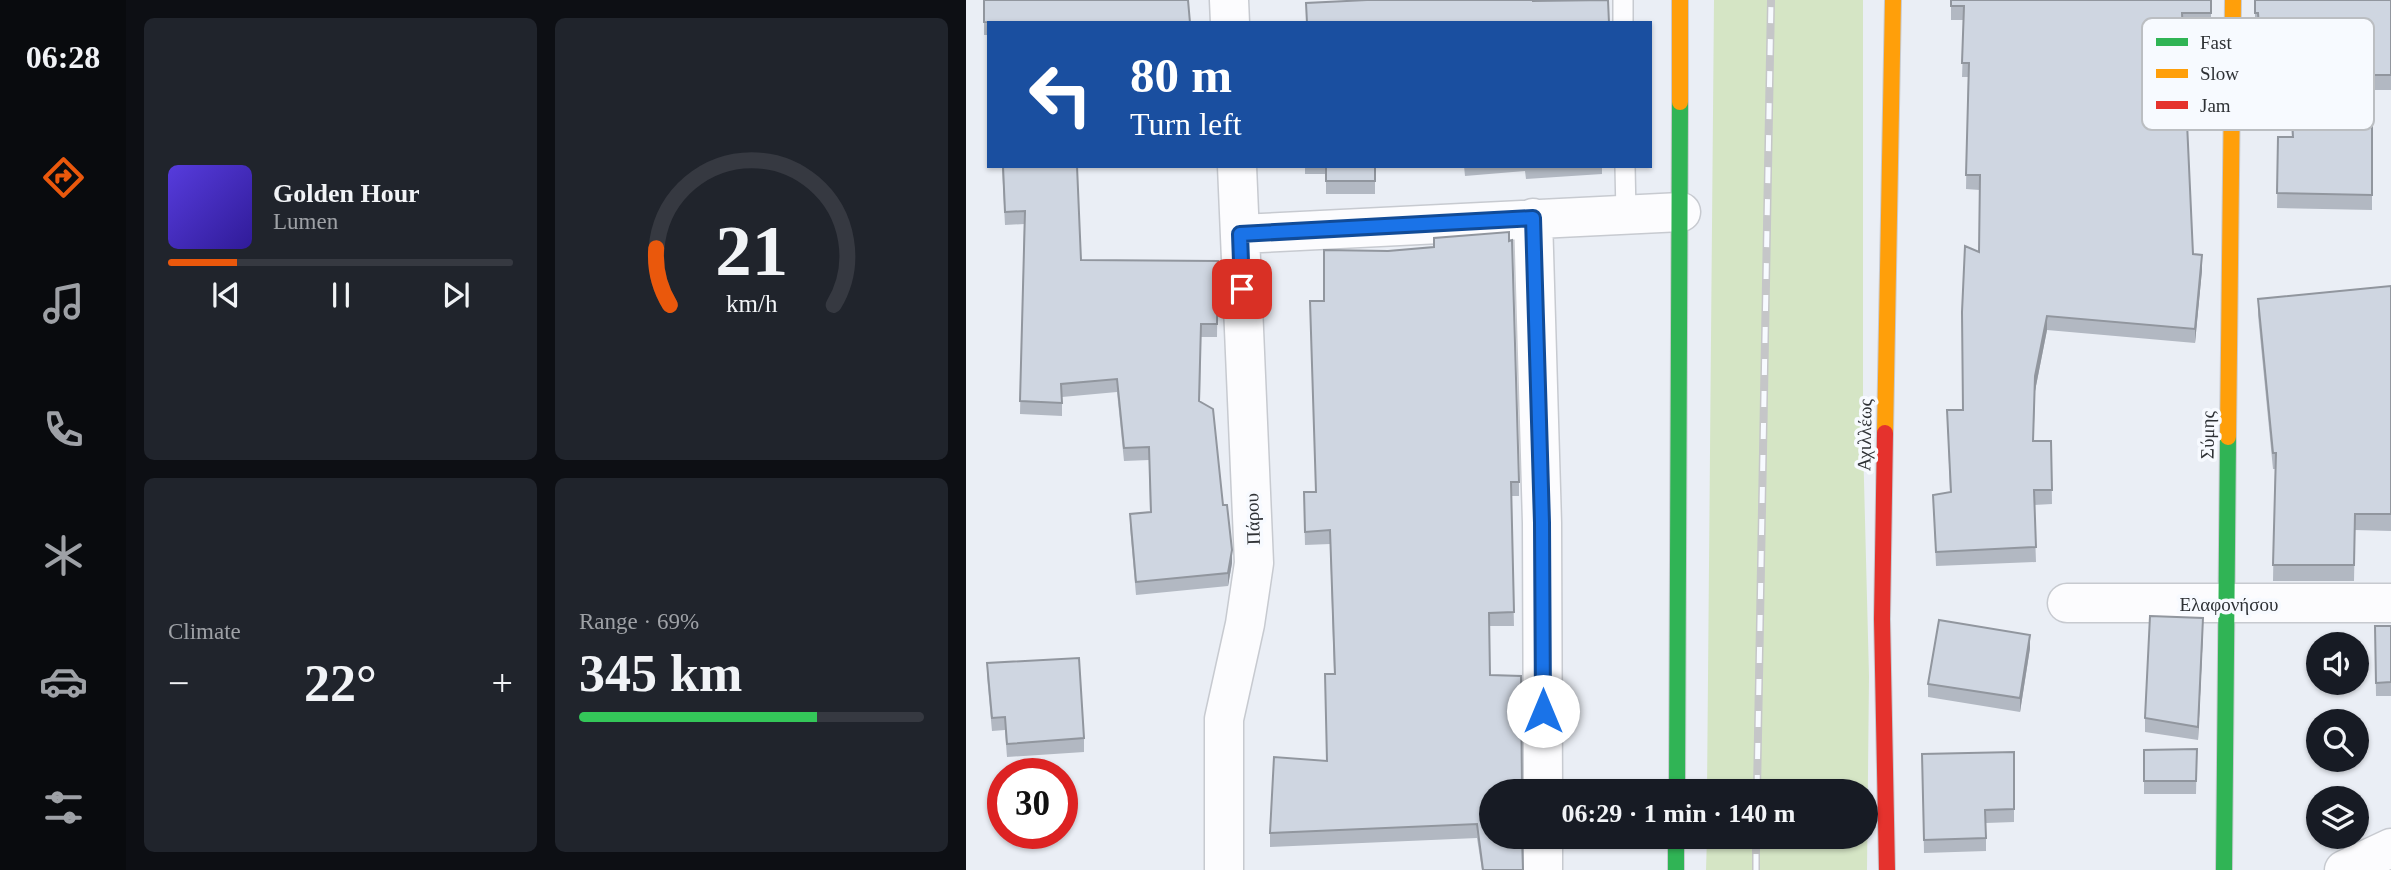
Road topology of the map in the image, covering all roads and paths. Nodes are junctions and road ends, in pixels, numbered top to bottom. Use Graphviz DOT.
graph roads {
  1 [pos="1229,0"];
  2 [pos="1623,0"];
  3 [pos="1680,0"];
  4 [pos="1893,0"];
  5 [pos="2233,0"];
  6 [pos="2233,18"];
  7 [pos="1230,21"];
  8 [pos="1623,21"];
  9 [pos="2232,130"];
  10 [pos="1237,168"];
  11 [pos="1625,168"];
  12 [pos="1681,212"];
  13 [pos="1626,214"];
  14 [pos="1533,218"];
  15 [pos="1240,234"];
  16 [pos="2067,603"];
  17 [pos="2391,603"];
  18 [pos="2227,604"];
  19 [pos="1543,779"];
  20 [pos="1677,779"];
  21 [pos="2391,848"];
  22 [pos="1543,849"];
  23 [pos="1676,849"];
  24 [pos="1224,870"];
  25 [pos="1543,870"];
  26 [pos="1676,870"];
  27 [pos="1887,870"];
  28 [pos="2224,870"];
  29 [pos="2344,870"];
  1 -- 7 [label="street"];
  2 -- 8 [label="lane"];
  3 -- 12 [label="street"];
  4 -- 27 [label="street, Αχιλλέως"];
  5 -- 6 [label="street, Σύμης"];
  9 -- 18 [label="street, Σύμης"];
  10 -- 15 [label="street, Πάρου"];
  11 -- 13 [label="lane"];
  12 -- 13 [label="street"];
  12 -- 20 [label="street"];
  13 -- 14 [label="street"];
  14 -- 15 [label="street"];
  14 -- 19 [label="street"];
  15 -- 24 [label="street, Πάρου"];
  16 -- 18 [label="street, Ελαφονήσου"];
  17 -- 18 [label="street, Ελαφονήσου"];
  18 -- 28 [label="street, Σύμης"];
  21 -- 29 [label="street"];
  22 -- 25 [label="street"];
  23 -- 26 [label="street"];
}
